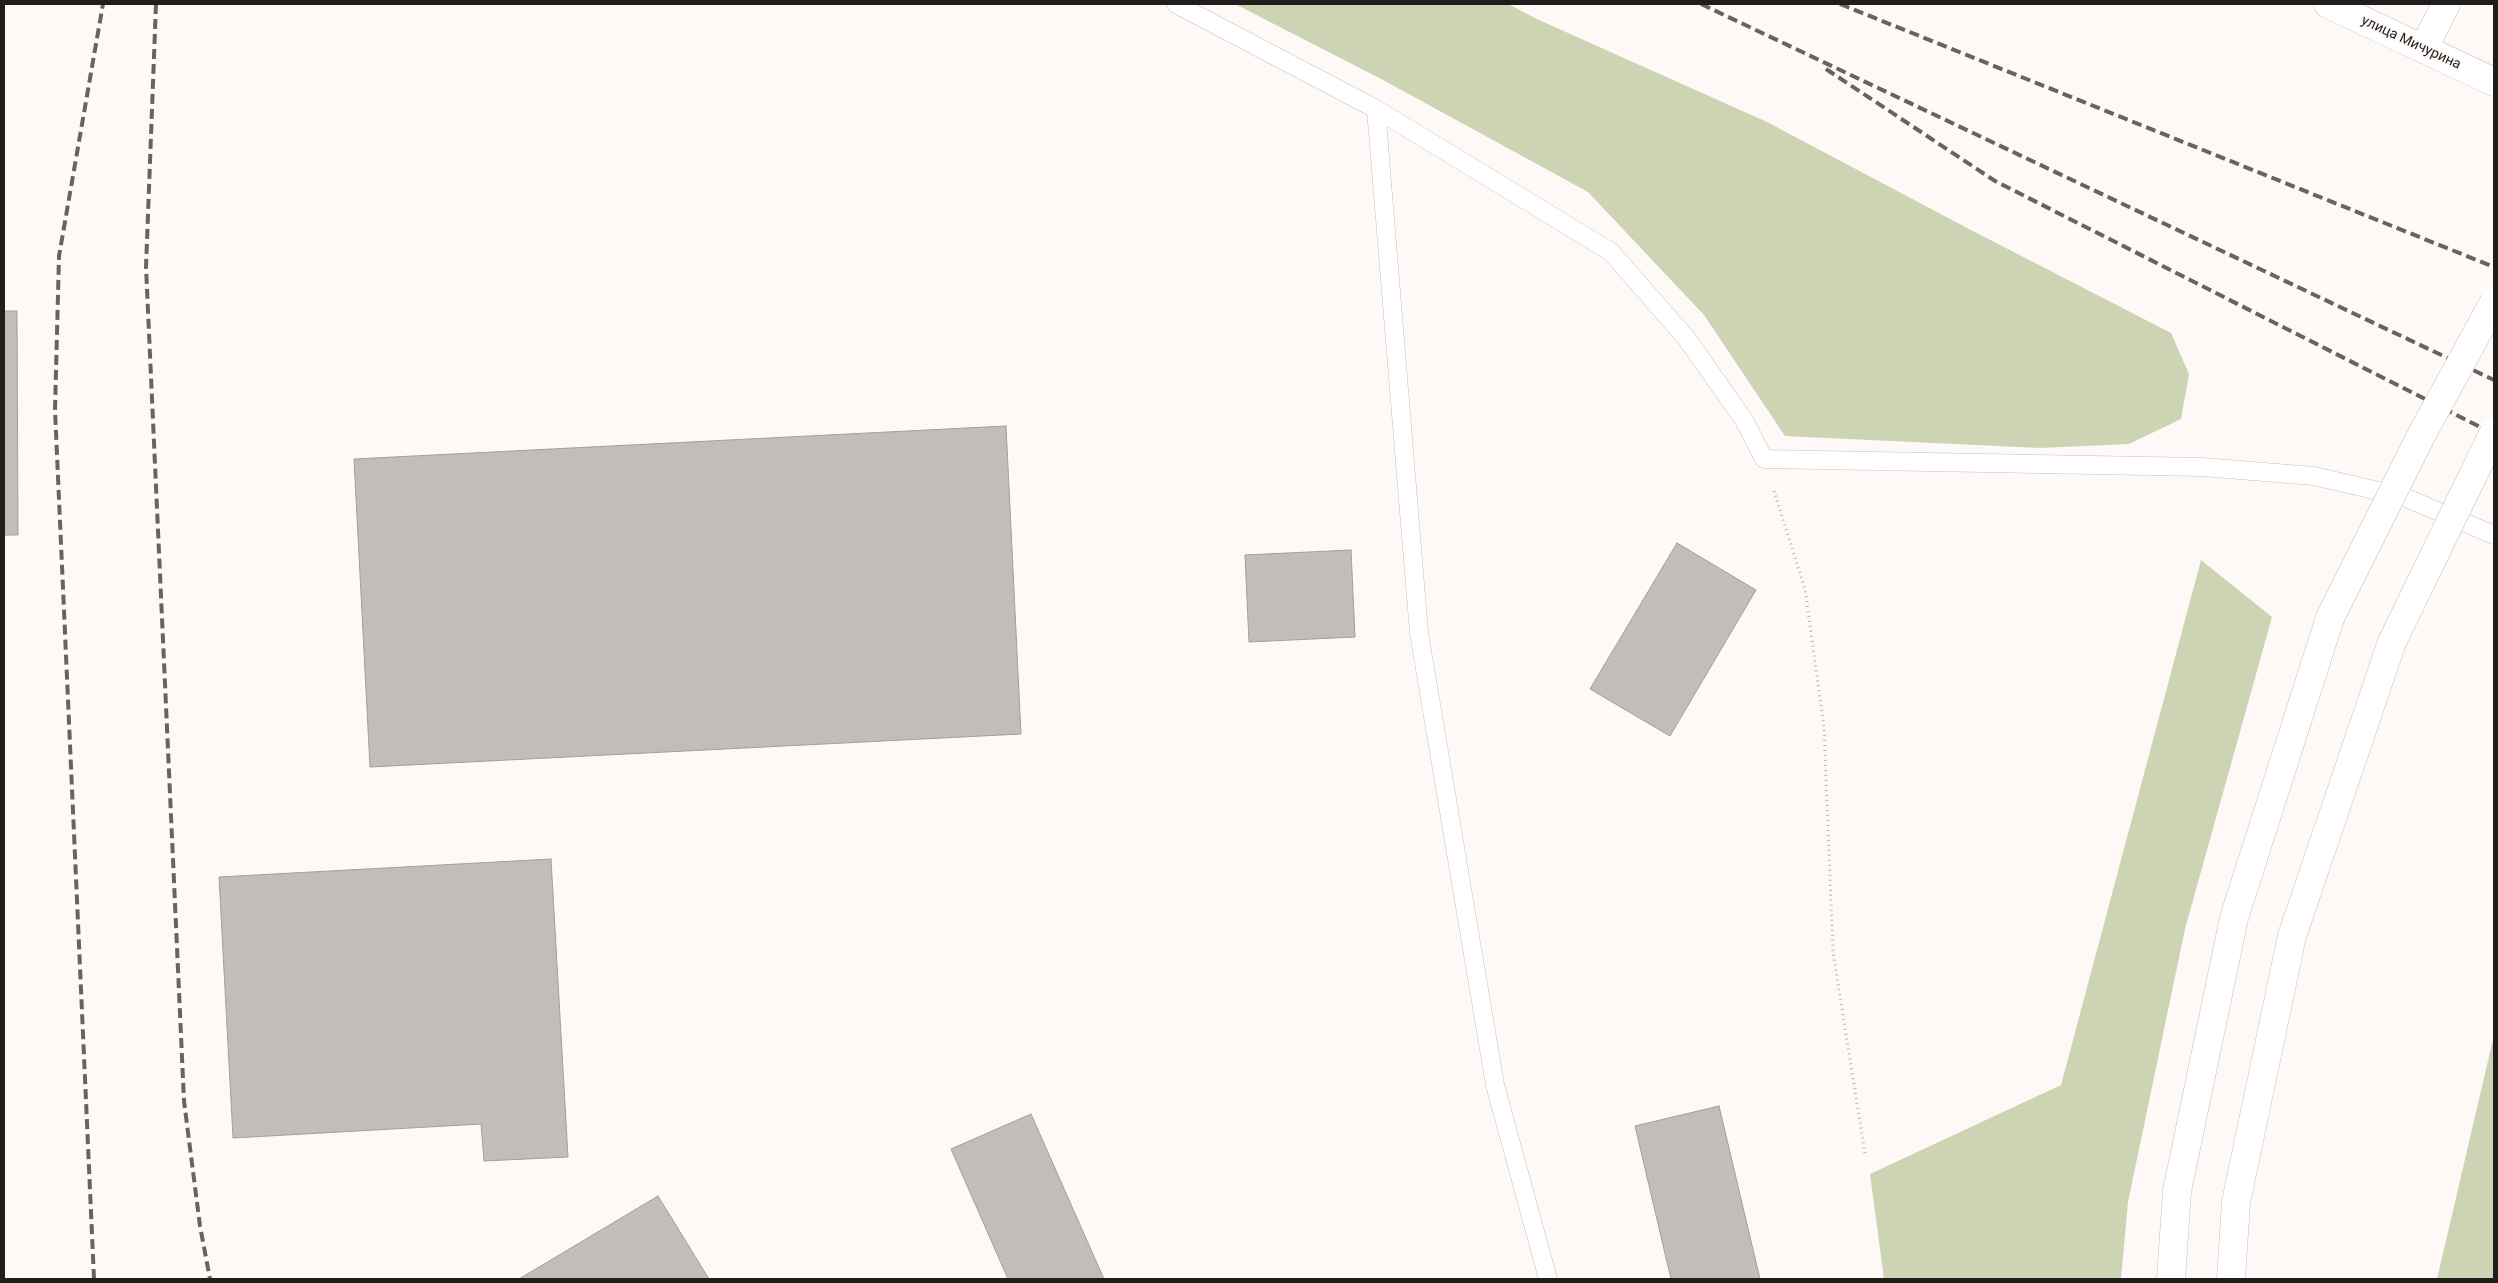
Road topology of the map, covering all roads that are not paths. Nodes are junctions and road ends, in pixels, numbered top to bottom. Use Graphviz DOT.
graph roads {
  1 [pos="1176,4"];
  2 [pos="2328,4"];
  3 [pos="2446,4"];
  4 [pos="2424,48"];
  5 [pos="2494,82"];
  6 [pos="1376,109"];
  7 [pos="2494,302"];
  8 [pos="2494,432"];
  9 [pos="2494,535"];
  10 [pos="1548,1279"];
  11 [pos="2171,1279"];
  12 [pos="2231,1279"];
  1 -- 6 [label="lane"];
  2 -- 4 [label="main road, улица Мичурина"];
  3 -- 4 [label="main road"];
  4 -- 5 [label="main road, улица Мичурина"];
  6 -- 9 [label="lane"];
  6 -- 10 [label="lane"];
  7 -- 11 [label="main road, bridge"];
  8 -- 12 [label="main road, bridge"];
}
